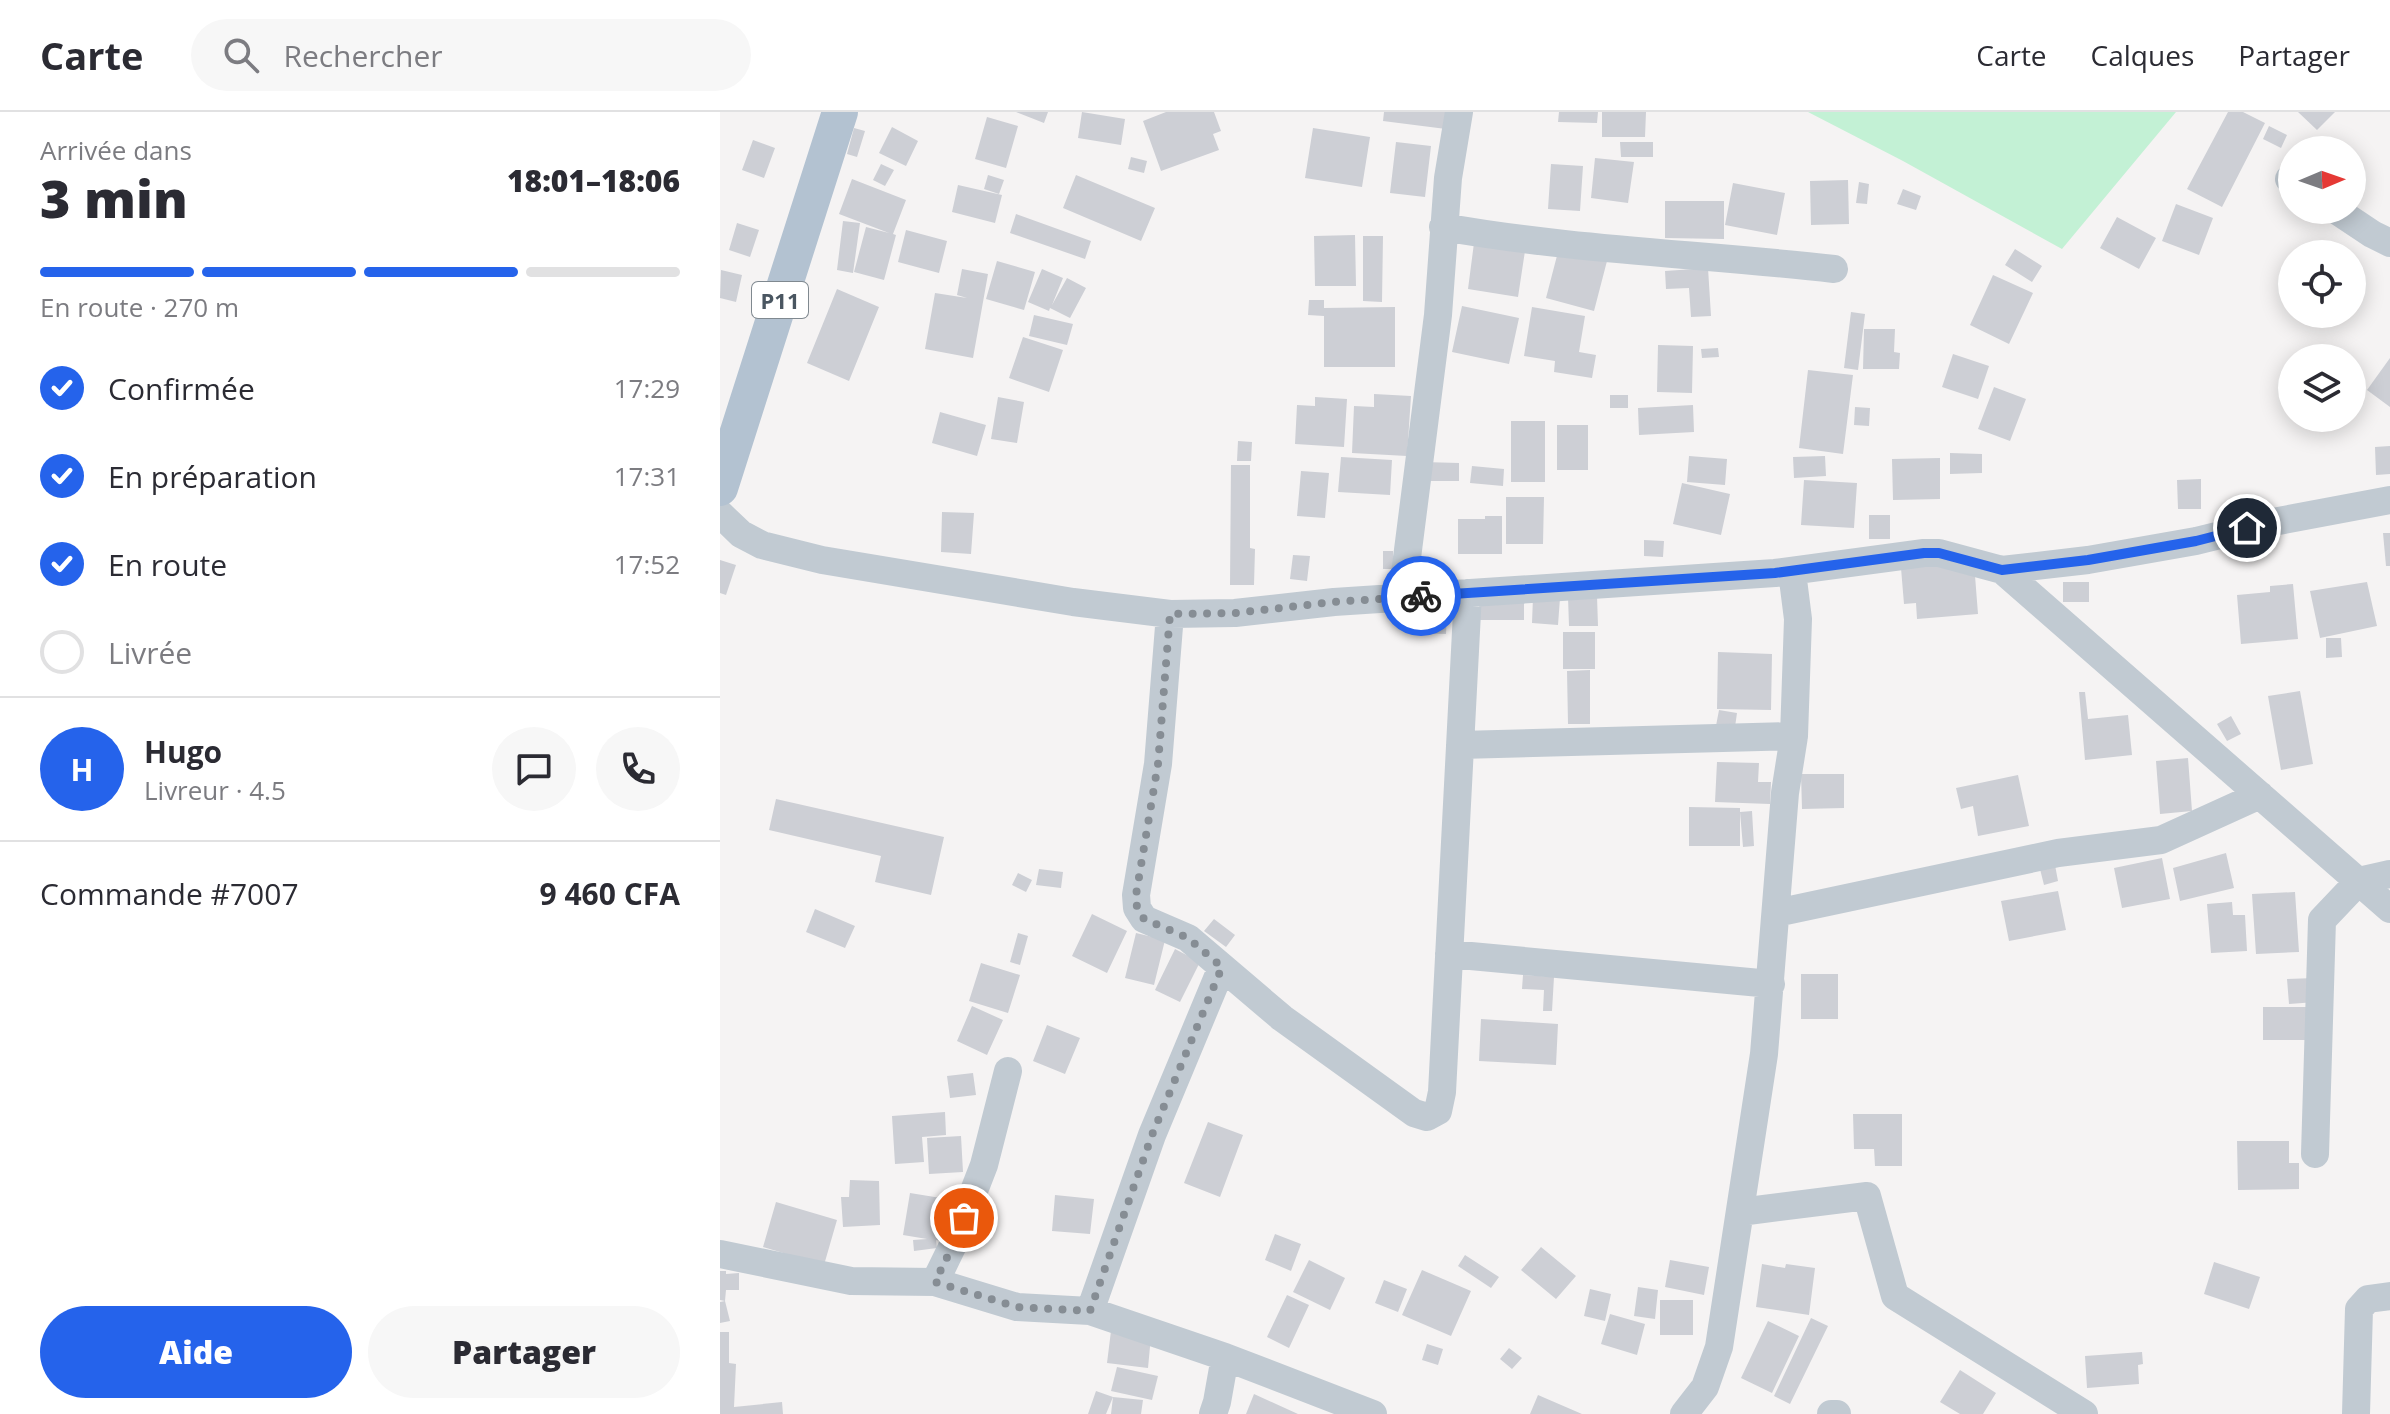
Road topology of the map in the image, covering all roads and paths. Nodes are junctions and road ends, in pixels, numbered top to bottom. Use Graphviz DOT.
graph roads {
  1 [pos="840,112"];
  2 [pos="1459,112"];
  3 [pos="2357,224"];
  4 [pos="1443,227"];
  5 [pos="2390,243"];
  6 [pos="1834,269"];
  7 [pos="723,468"];
  8 [pos="2390,500"];
  9 [pos="720,514"];
  10 [pos="2002,570"];
  11 [pos="1792,572"];
  12 [pos="1468,593"];
  13 [pos="1402,597"];
  14 [pos="1170,614"];
  15 [pos="1794,736"];
  16 [pos="1460,745"];
  17 [pos="2260,795"];
  18 [pos="2390,874"];
  19 [pos="2359,881"];
  20 [pos="2390,909"];
  21 [pos="1776,913"];
  22 [pos="1449,954"];
  23 [pos="1222,967"];
  24 [pos="1771,984"];
  25 [pos="1008,1071"];
  26 [pos="2315,1154"];
  27 [pos="1740,1212"];
  28 [pos="720,1254"];
  29 [pos="935,1282"];
  30 [pos="2390,1296"];
  31 [pos="1090,1311"];
  32 [pos="1225,1357"];
  33 [pos="1213,1414"];
  34 [pos="1373,1414"];
  35 [pos="1684,1414"];
  36 [pos="1831,1414"];
  37 [pos="1837,1414"];
  38 [pos="2084,1414"];
  39 [pos="2356,1414"];
  1 -- 7 [label="main road, P11"];
  2 -- 4 [label="street"];
  3 -- 5 [label="street"];
  4 -- 6 [label="street"];
  4 -- 13 [label="street"];
  8 -- 10 [label="street"];
  9 -- 14 [label="street"];
  10 -- 11 [label="street"];
  10 -- 17 [label="street"];
  11 -- 12 [label="street"];
  11 -- 15 [label="street"];
  12 -- 13 [label="street"];
  12 -- 16 [label="street"];
  13 -- 14 [label="street"];
  14 -- 23 [label="street"];
  15 -- 16 [label="street"];
  15 -- 21 [label="street"];
  16 -- 22 [label="street"];
  17 -- 19 [label="street"];
  17 -- 21 [label="street"];
  18 -- 19 [label="street"];
  19 -- 20 [label="street"];
  19 -- 26 [label="street"];
  21 -- 24 [label="street"];
  22 -- 23 [label="street"];
  22 -- 24 [label="street"];
  23 -- 31 [label="street"];
  24 -- 27 [label="street"];
  25 -- 29 [label="street"];
  27 -- 35 [label="street"];
  27 -- 38 [label="street"];
  28 -- 29 [label="street"];
  29 -- 31 [label="street"];
  30 -- 39 [label="street"];
  31 -- 32 [label="street"];
  32 -- 33 [label="street"];
  32 -- 34 [label="street"];
  36 -- 37 [label="street"];
}
